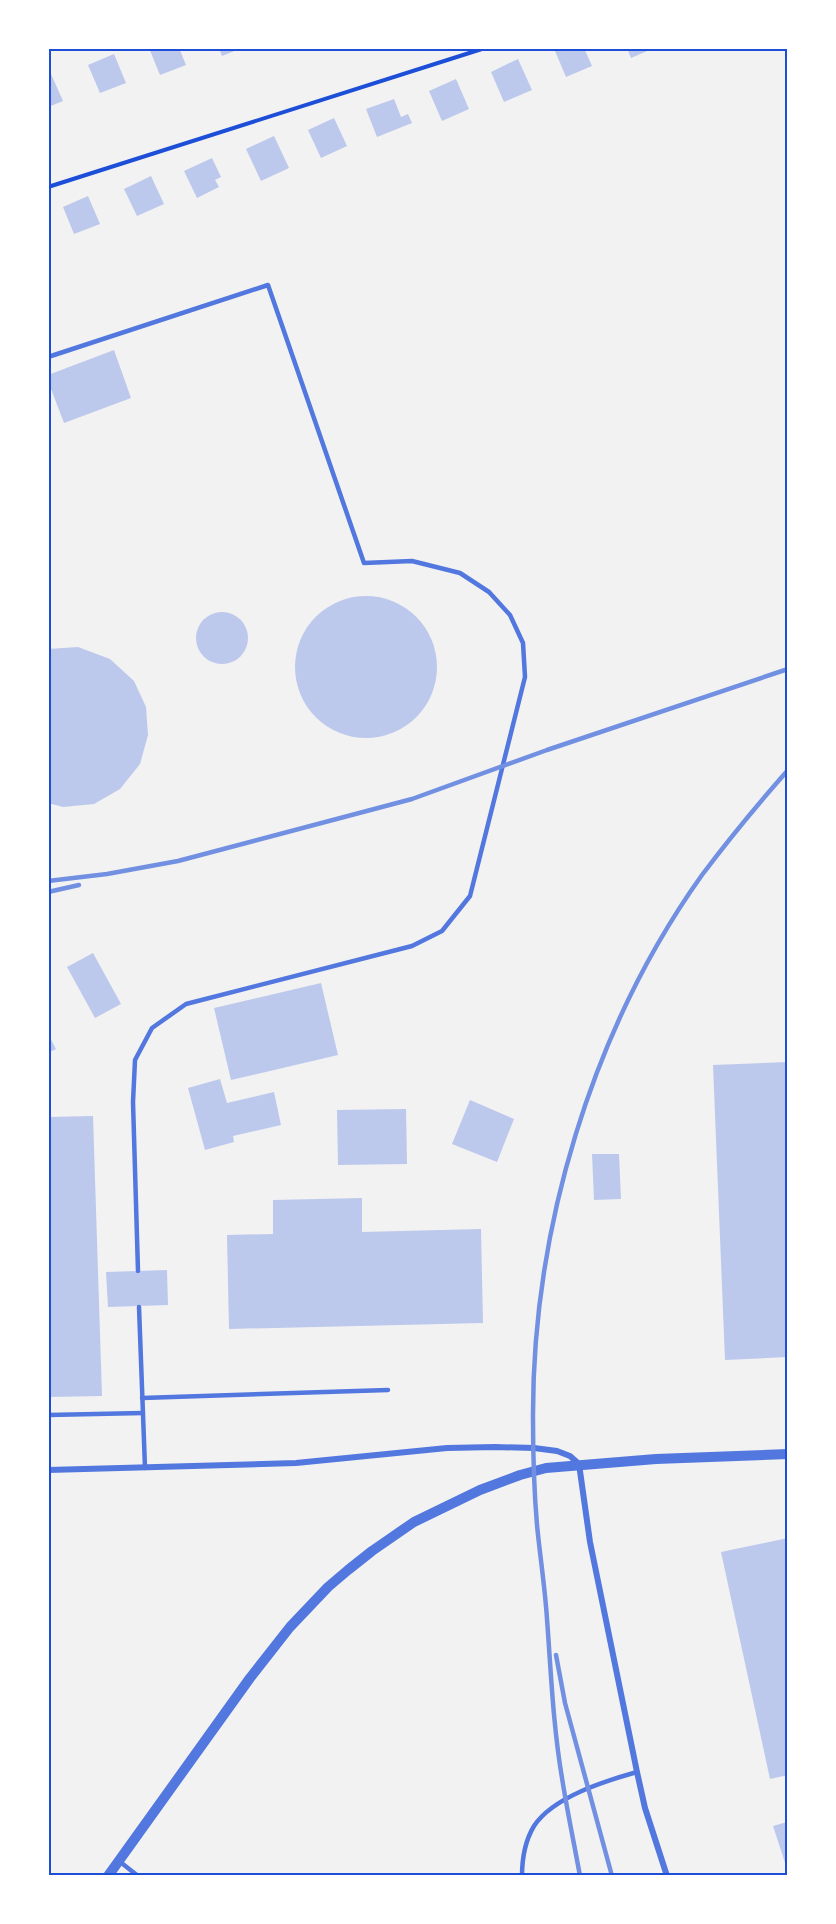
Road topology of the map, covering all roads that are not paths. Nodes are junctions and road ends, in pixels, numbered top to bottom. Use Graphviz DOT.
graph roads {
  1 [pos="48,357"];
  2 [pos="138,1271"];
  3 [pos="139,1306"];
  4 [pos="388,1390"];
  5 [pos="142,1398"];
  6 [pos="142,1413"];
  7 [pos="48,1415"];
  8 [pos="788,1454"];
  9 [pos="579,1464"];
  10 [pos="144,1468"];
  11 [pos="48,1470"];
  12 [pos="637,1772"];
  13 [pos="119,1861"];
  14 [pos="108,1876"];
  15 [pos="138,1876"];
  16 [pos="522,1876"];
  17 [pos="667,1876"];
  1 -- 2 [label="lane"];
  3 -- 5 [label="lane"];
  4 -- 5 [label="lane"];
  5 -- 6 [label="lane"];
  6 -- 7 [label="lane"];
  6 -- 10 [label="lane"];
  8 -- 9 [label="street"];
  9 -- 10 [label="street"];
  9 -- 12 [label="street"];
  9 -- 13 [label="street"];
  10 -- 11 [label="street"];
  12 -- 16 [label="lane"];
  12 -- 17 [label="street"];
  13 -- 14 [label="street"];
  13 -- 15 [label="lane"];
}
